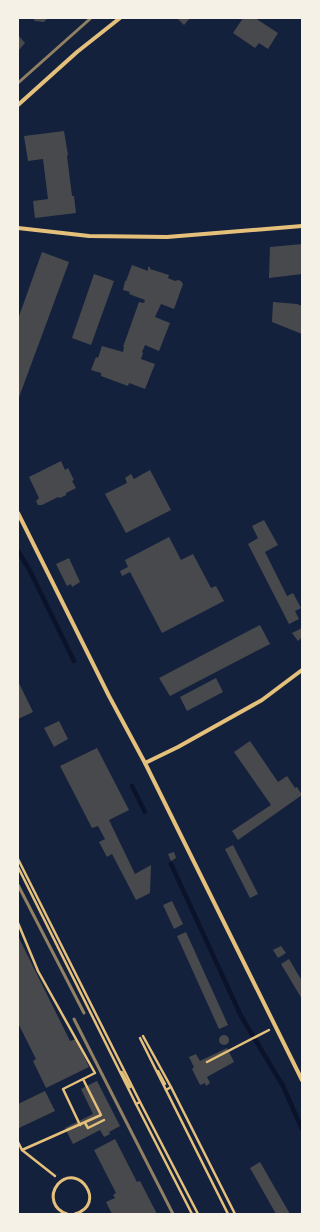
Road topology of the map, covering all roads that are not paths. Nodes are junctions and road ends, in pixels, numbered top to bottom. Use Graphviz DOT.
graph roads {
  1 [pos="120,18"];
  2 [pos="18,105"];
  3 [pos="302,226"];
  4 [pos="18,228"];
  5 [pos="18,512"];
  6 [pos="302,670"];
  7 [pos="145,763"];
  8 [pos="302,1080"];
  9 [pos="80,1213"];
  10 [pos="67,1214"];
  11 [pos="75,1214"];
  1 -- 2 [label="street"];
  3 -- 4 [label="street"];
  5 -- 7 [label="street"];
  6 -- 7 [label="street"];
  7 -- 8 [label="street"];
  9 -- 10 [label="lane"];
  9 -- 11 [label="lane"];
}
